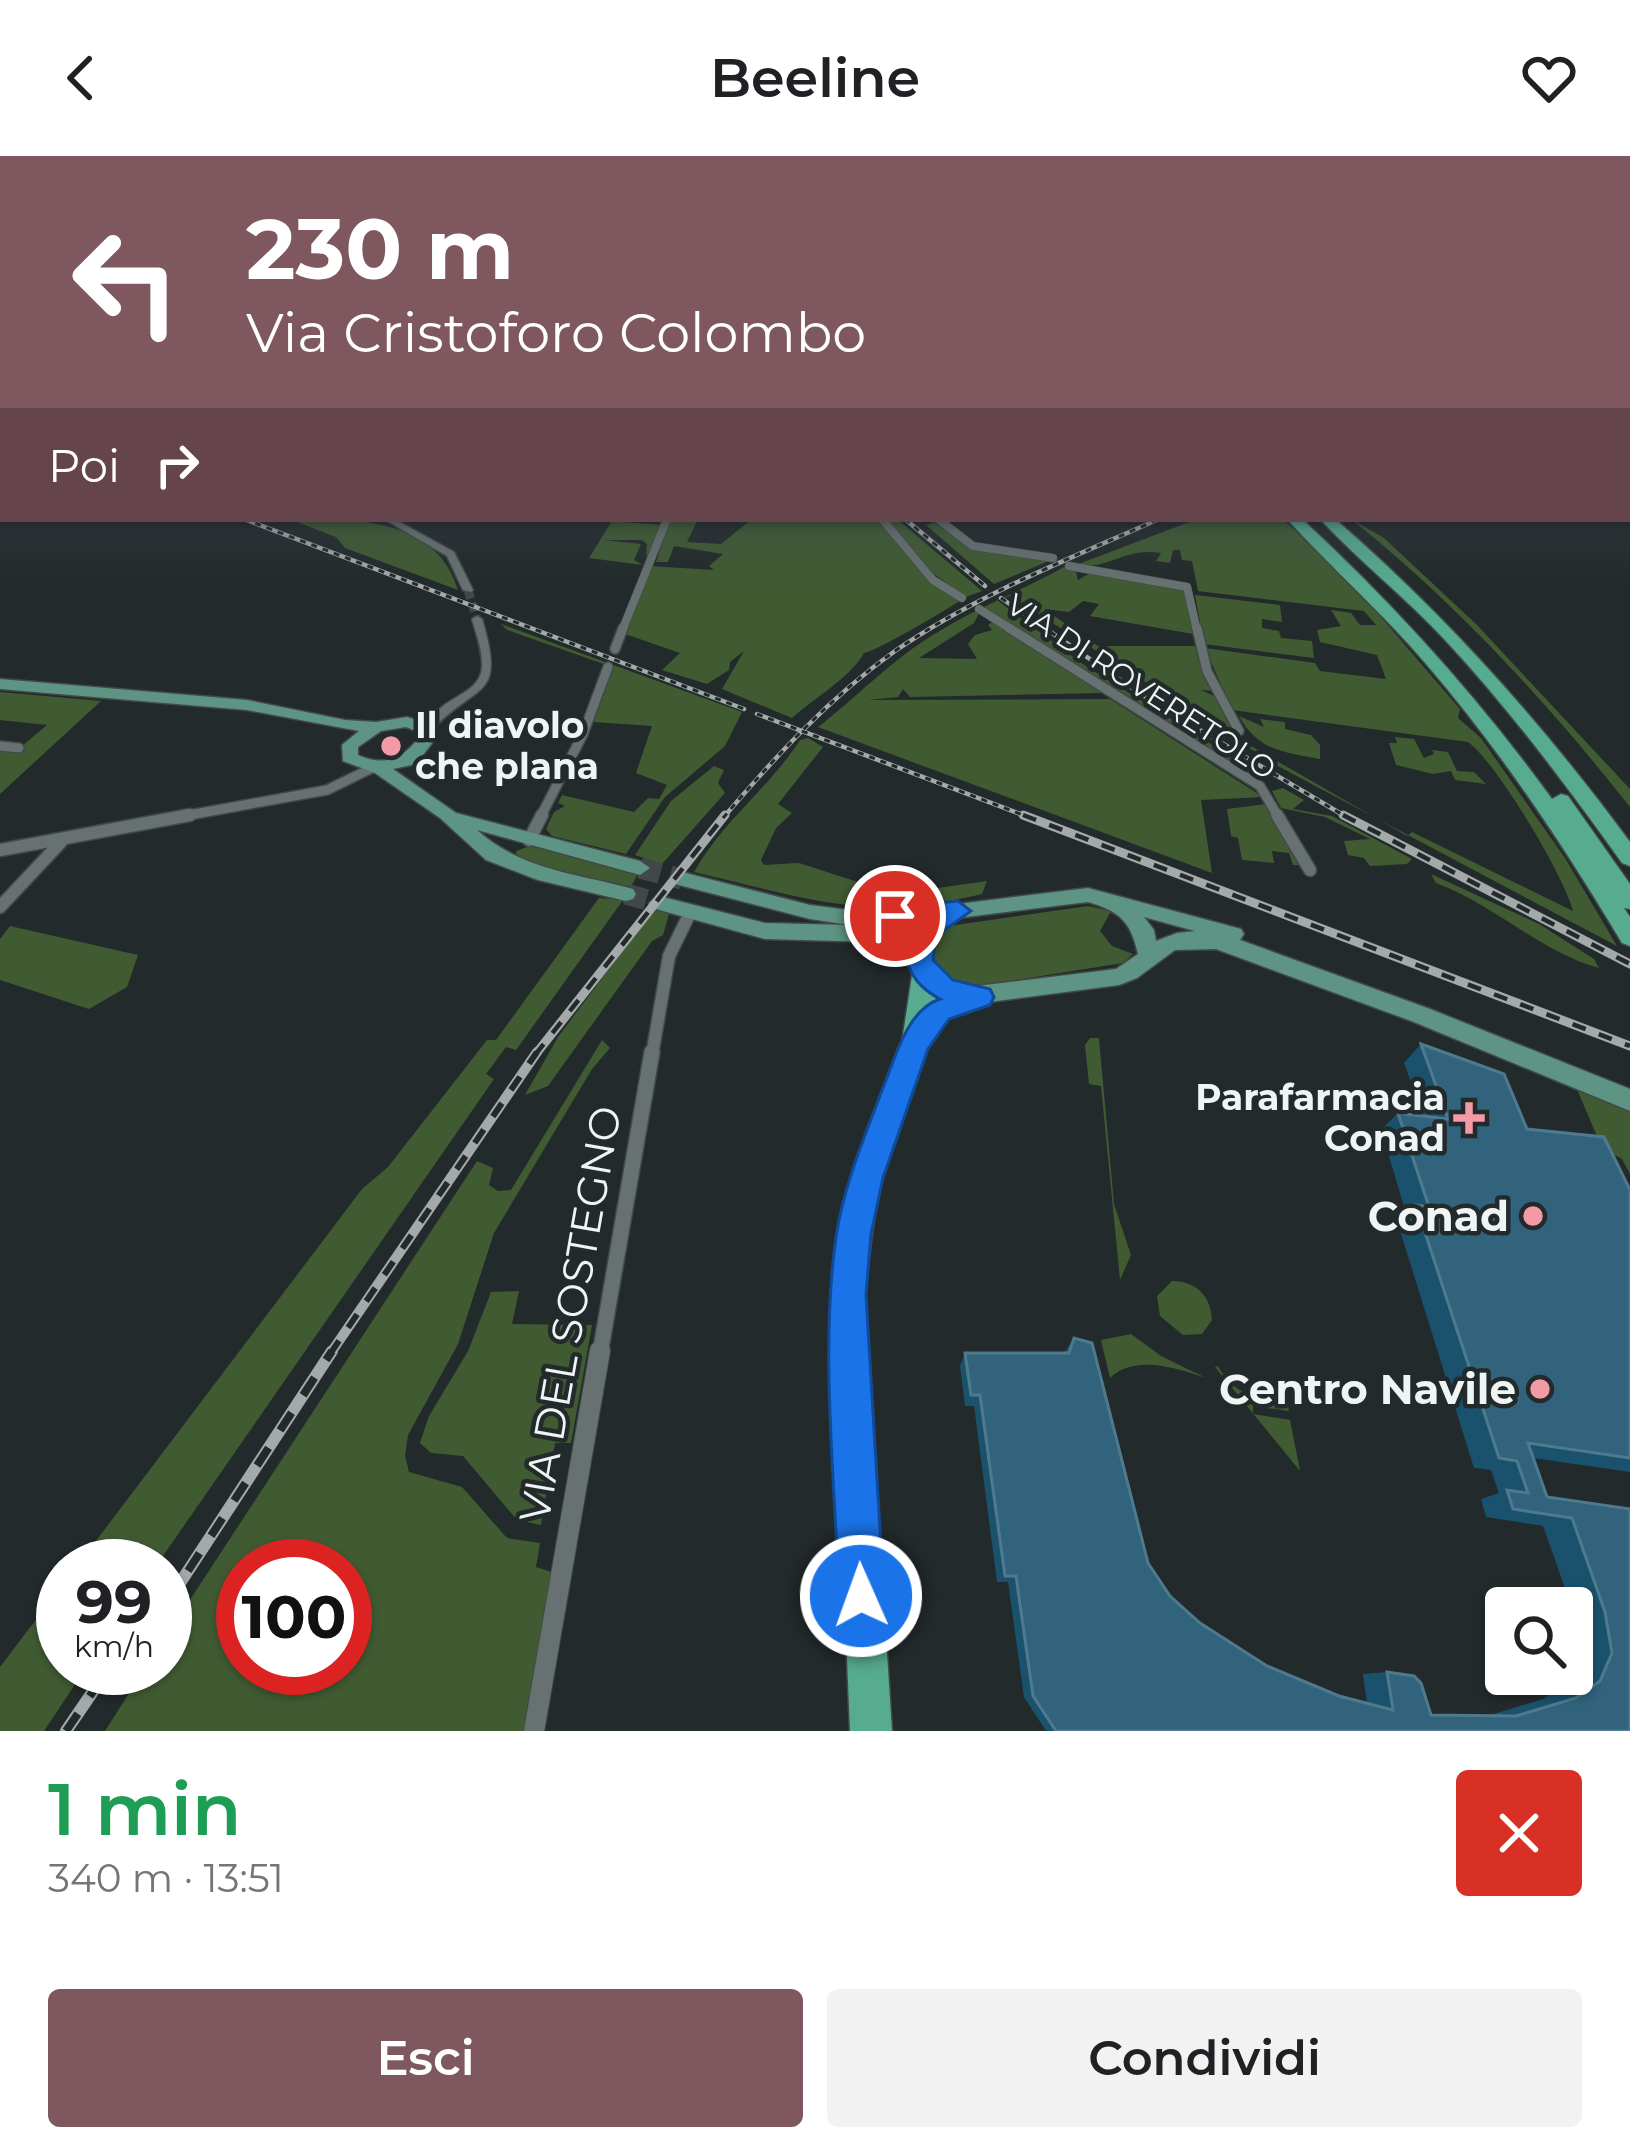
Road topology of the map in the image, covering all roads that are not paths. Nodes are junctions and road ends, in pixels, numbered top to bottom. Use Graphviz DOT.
graph roads {
  1 [pos="393,522"];
  2 [pos="666,522"];
  3 [pos="885,522"];
  4 [pos="942,522"];
  5 [pos="1297,522"];
  6 [pos="1311,522"];
  7 [pos="1330,522"];
  8 [pos="1343,522"];
  9 [pos="1053,558"];
  10 [pos="1069,566"];
  11 [pos="468,590"];
  12 [pos="962,598"];
  13 [pos="979,609"];
  14 [pos="477,619"];
  15 [pos="616,650"];
  16 [pos="608,667"];
  17 [pos="0,684"];
  18 [pos="472,694"];
  19 [pos="303,717"];
  20 [pos="407,722"];
  21 [pos="376,727"];
  22 [pos="425,730"];
  23 [pos="1239,731"];
  24 [pos="0,746"];
  25 [pos="19,748"];
  26 [pos="351,753"];
  27 [pos="410,760"];
  28 [pos="376,768"];
  29 [pos="318,792"];
  30 [pos="420,794"];
  31 [pos="446,814"];
  32 [pos="1630,829"];
  33 [pos="529,840"];
  34 [pos="62,842"];
  35 [pos="0,850"];
  36 [pos="1630,858"];
  37 [pos="640,868"];
  38 [pos="1310,870"];
  39 [pos="682,879"];
  40 [pos="626,894"];
  41 [pos="1114,901"];
  42 [pos="1630,901"];
  43 [pos="659,903"];
  44 [pos="0,907"];
  45 [pos="958,911"];
  46 [pos="690,913"];
  47 [pos="1630,937"];
  48 [pos="1148,953"];
  49 [pos="921,965"];
  50 [pos="980,997"];
  51 [pos="915,1044"];
  52 [pos="1630,1089"];
  53 [pos="1630,1100"];
  54 [pos="534,1731"];
  55 [pos="871,1731"];
  1 -- 11 [label="street"];
  2 -- 15 [label="street"];
  3 -- 12 [label="street, VIA DI ROVERETOLO"];
  4 -- 9 [label="street"];
  5 -- 47 [label="highway"];
  6 -- 42 [label="highway"];
  7 -- 36 [label="highway"];
  8 -- 32 [label="highway"];
  10 -- 23 [label="street"];
  13 -- 38 [label="street, VIA DI ROVERETOLO"];
  14 -- 18 [label="street"];
  16 -- 33 [label="street"];
  17 -- 19 [label="main road"];
  18 -- 20 [label="street"];
  18 -- 22 [label="street"];
  19 -- 21 [label="main road"];
  19 -- 26 [label="main road"];
  20 -- 21 [label="main road"];
  20 -- 22 [label="main road"];
  21 -- 26 [label="main road"];
  22 -- 27 [label="main road"];
  24 -- 25 [label="street"];
  26 -- 28 [label="main road"];
  26 -- 29 [label="street"];
  27 -- 28 [label="main road"];
  27 -- 30 [label="main road"];
  28 -- 29 [label="street"];
  28 -- 30 [label="main road"];
  29 -- 34 [label="street"];
  30 -- 31 [label="main road"];
  31 -- 33 [label="main road"];
  31 -- 40 [label="main road"];
  33 -- 37 [label="main road"];
  34 -- 35 [label="street"];
  34 -- 44 [label="street"];
  39 -- 45 [label="main road"];
  41 -- 45 [label="main road"];
  41 -- 48 [label="main road"];
  41 -- 52 [label="main road"];
  43 -- 46 [label="main road"];
  45 -- 49 [label="main road"];
  46 -- 49 [label="main road"];
  46 -- 54 [label="street, VIA DEL SOSTEGNO"];
  48 -- 50 [label="main road"];
  48 -- 53 [label="main road"];
  49 -- 50 [label="main road"];
  49 -- 51 [label="highway"];
  50 -- 51 [label="highway"];
  51 -- 55 [label="highway"];
}
